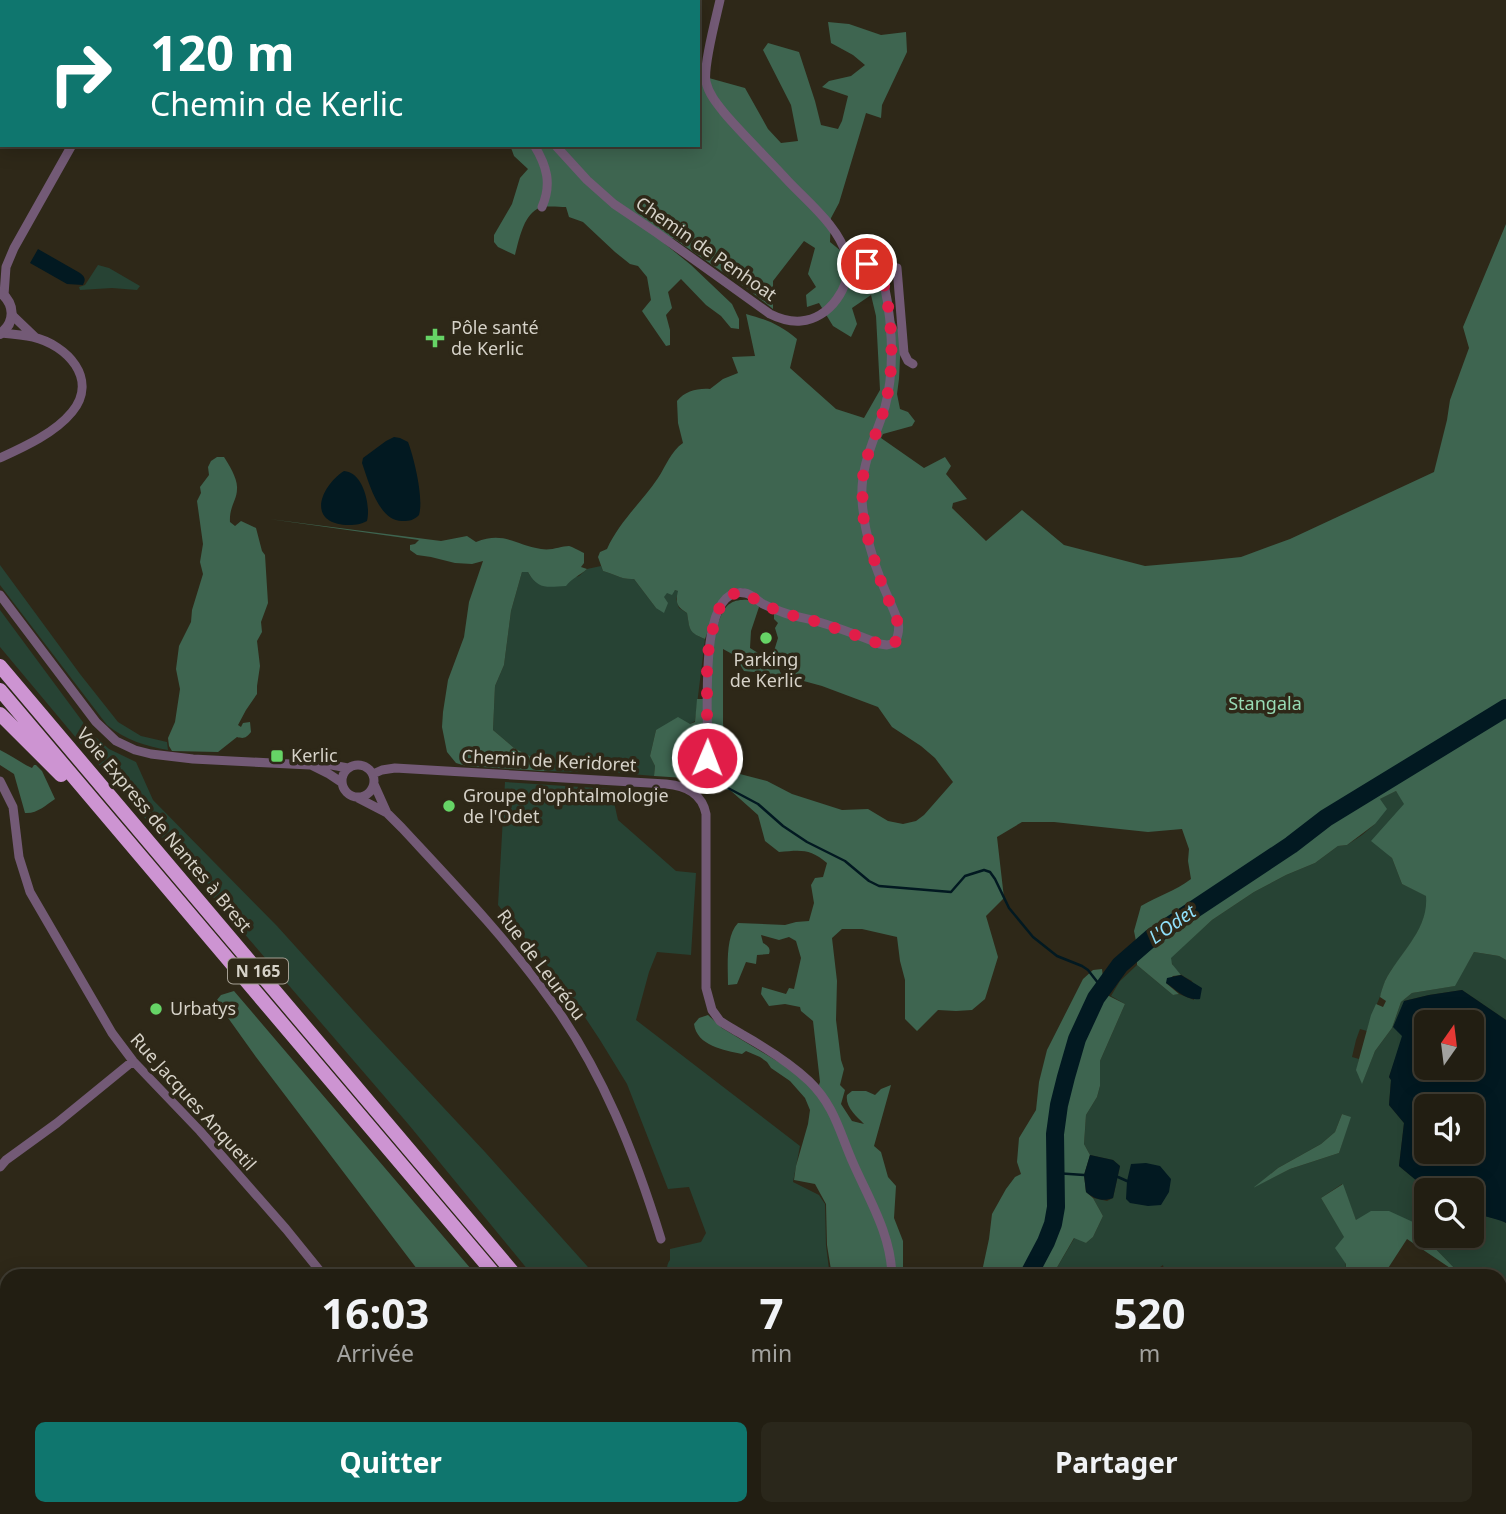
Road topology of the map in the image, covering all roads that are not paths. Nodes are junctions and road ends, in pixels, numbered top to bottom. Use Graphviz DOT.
graph roads {
  1 [pos="720,0"];
  2 [pos="71,147"];
  3 [pos="535,147"];
  4 [pos="557,147"];
  5 [pos="542,207"];
  6 [pos="848,264"];
  7 [pos="877,268"];
  8 [pos="3,271"];
  9 [pos="2,293"];
  10 [pos="12,315"];
  11 [pos="1,334"];
  12 [pos="35,337"];
  13 [pos="913,364"];
  14 [pos="0,458"];
  15 [pos="0,595"];
  16 [pos="0,666"];
  17 [pos="0,690"];
  18 [pos="0,714"];
  19 [pos="310,765"];
  20 [pos="348,768"];
  21 [pos="373,779"];
  22 [pos="0,781"];
  23 [pos="341,782"];
  24 [pos="694,793"];
  25 [pos="359,798"];
  26 [pos="387,813"];
  27 [pos="138,853"];
  28 [pos="133,1061"];
  29 [pos="0,1167"];
  30 [pos="661,1239"];
  31 [pos="318,1269"];
  32 [pos="490,1269"];
  33 [pos="510,1269"];
  34 [pos="891,1269"];
  1 -- 6 [label="street"];
  2 -- 8 [label="street"];
  3 -- 5 [label="street"];
  4 -- 6 [label="street, Chemin de Penhoat"];
  6 -- 7 [label="street"];
  7 -- 13 [label="street"];
  7 -- 24 [label="street"];
  8 -- 9 [label="street"];
  9 -- 10 [label="street"];
  10 -- 11 [label="street"];
  10 -- 12 [label="street"];
  11 -- 12 [label="street"];
  12 -- 14 [label="street"];
  15 -- 19 [label="street"];
  16 -- 33 [label="highway, Voie Express de Nantes à Brest / N 165"];
  17 -- 27 [label="highway, Voie Express de Nantes à Brest / N 165"];
  18 -- 27 [label="highway"];
  19 -- 20 [label="street"];
  19 -- 23 [label="street"];
  20 -- 21 [label="street"];
  20 -- 23 [label="street"];
  21 -- 24 [label="street, Chemin de Keridoret"];
  21 -- 25 [label="street"];
  21 -- 26 [label="street, Rue de Leuréou"];
  22 -- 28 [label="street, Rue Jacques Anquetil"];
  23 -- 25 [label="street"];
  24 -- 34 [label="street"];
  25 -- 26 [label="street, Rue de Leuréou"];
  26 -- 30 [label="street, Rue de Leuréou"];
  27 -- 32 [label="highway, Voie Express de Nantes à Brest / N 165"];
  28 -- 29 [label="street"];
  28 -- 31 [label="street, Rue Jacques Anquetil"];
}
